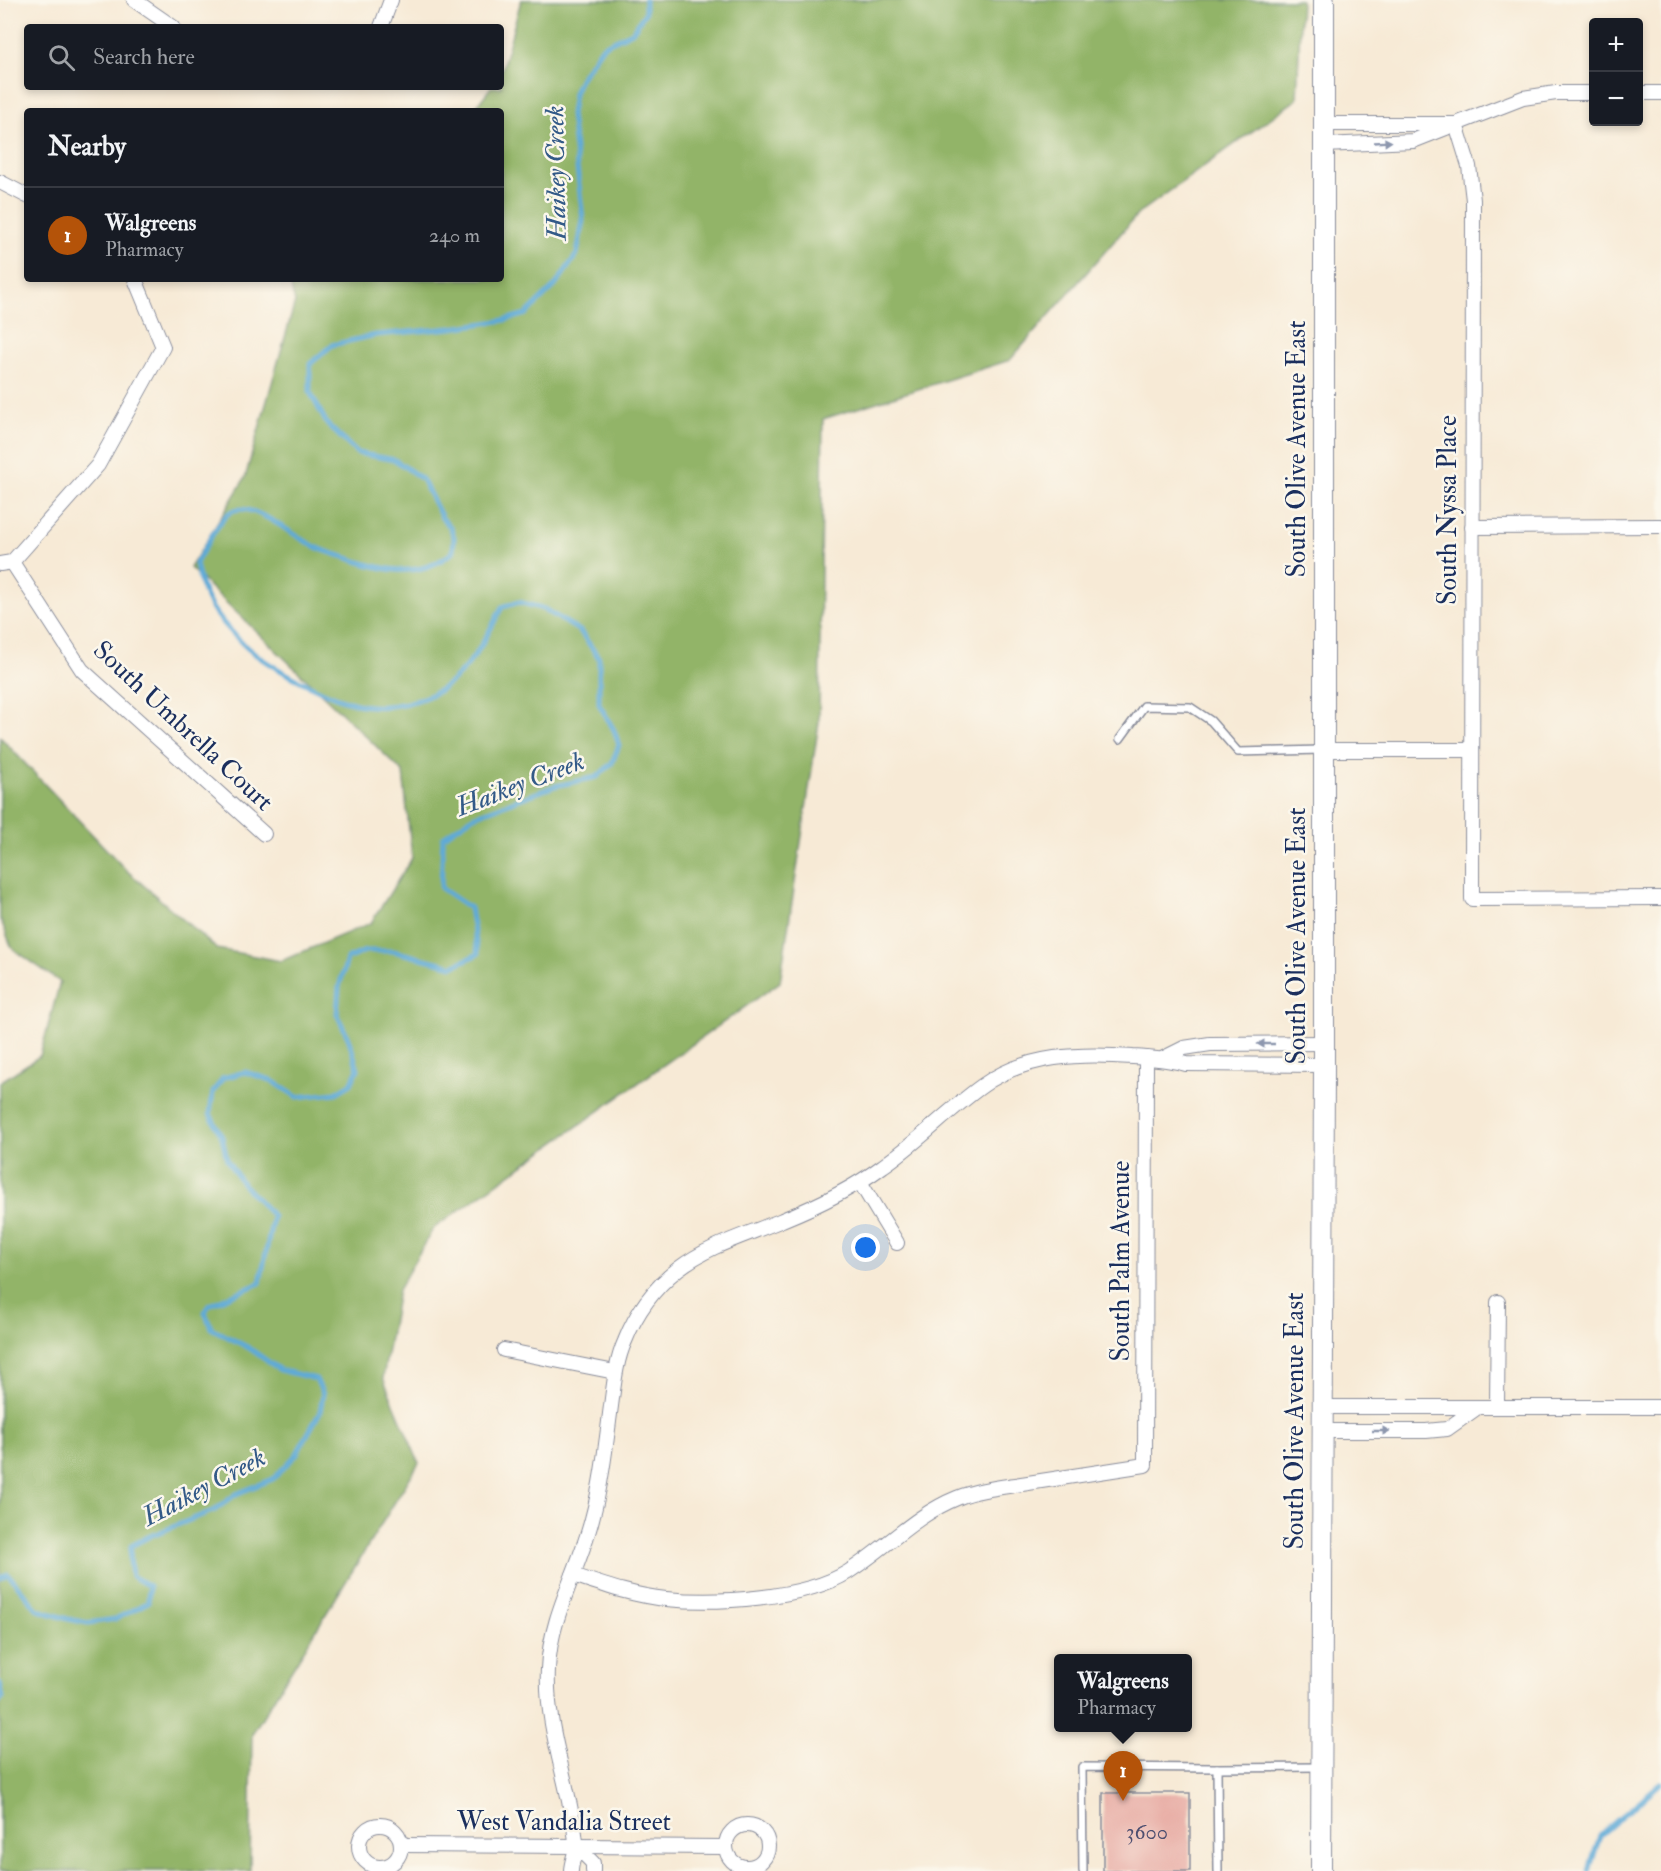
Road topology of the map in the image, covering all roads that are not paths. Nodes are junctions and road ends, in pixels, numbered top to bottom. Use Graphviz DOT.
graph roads {
  1 [pos="134,0"];
  2 [pos="392,0"];
  3 [pos="1324,0"];
  4 [pos="169,24"];
  5 [pos="382,24"];
  6 [pos="1589,93"];
  7 [pos="1643,93"];
  8 [pos="1661,93"];
  9 [pos="1324,124"];
  10 [pos="1456,124"];
  11 [pos="1324,145"];
  12 [pos="0,182"];
  13 [pos="24,194"];
  14 [pos="136,282"];
  15 [pos="1661,526"];
  16 [pos="1472,527"];
  17 [pos="6,563"];
  18 [pos="1120,739"];
  19 [pos="1324,750"];
  20 [pos="1472,750"];
  21 [pos="264,834"];
  22 [pos="1661,898"];
  23 [pos="1324,1043"];
  24 [pos="1146,1058"];
  25 [pos="1164,1058"];
  26 [pos="1324,1065"];
  27 [pos="860,1182"];
  28 [pos="897,1243"];
  29 [pos="1498,1302"];
  30 [pos="504,1350"];
  31 [pos="615,1372"];
  32 [pos="1322,1407"];
  33 [pos="1478,1407"];
  34 [pos="1497,1407"];
  35 [pos="1661,1407"];
  36 [pos="1322,1431"];
  37 [pos="573,1575"];
  38 [pos="1321,1767"];
  39 [pos="1217,1768"];
  40 [pos="402,1845"];
  41 [pos="577,1847"];
  42 [pos="726,1847"];
  43 [pos="571,1871"];
  44 [pos="593,1871"];
  45 [pos="1083,1871"];
  46 [pos="1218,1871"];
  47 [pos="1321,1871"];
  1 -- 4 [label="street"];
  2 -- 5 [label="street"];
  3 -- 9 [label="street, South Olive Avenue East"];
  6 -- 10 [label="street"];
  7 -- 8 [label="street"];
  9 -- 10 [label="street"];
  9 -- 11 [label="street, South Olive Avenue East"];
  11 -- 10 [label="street, one-way"];
  10 -- 16 [label="street, South Nyssa Place"];
  11 -- 19 [label="street, South Olive Avenue East"];
  12 -- 13 [label="street"];
  14 -- 17 [label="street"];
  15 -- 16 [label="street"];
  16 -- 20 [label="street, South Nyssa Place"];
  17 -- 21 [label="street, South Umbrella Court"];
  18 -- 19 [label="lane"];
  19 -- 20 [label="street"];
  19 -- 23 [label="street, South Olive Avenue East"];
  20 -- 22 [label="street, South Nyssa Place"];
  23 -- 25 [label="street, one-way"];
  23 -- 26 [label="street, South Olive Avenue East"];
  24 -- 25 [label="street"];
  24 -- 27 [label="street"];
  24 -- 37 [label="street, South Palm Avenue"];
  25 -- 26 [label="street"];
  26 -- 32 [label="street, South Olive Avenue East"];
  27 -- 28 [label="street"];
  27 -- 31 [label="street"];
  29 -- 34 [label="street"];
  30 -- 31 [label="street"];
  31 -- 37 [label="street"];
  32 -- 33 [label="street"];
  32 -- 36 [label="street, South Olive Avenue East"];
  33 -- 34 [label="street"];
  36 -- 33 [label="street, one-way"];
  34 -- 35 [label="street"];
  36 -- 38 [label="street, South Olive Avenue East"];
  37 -- 41 [label="street"];
  38 -- 39 [label="lane"];
  38 -- 47 [label="street, South Olive Avenue East"];
  39 -- 45 [label="lane"];
  39 -- 46 [label="lane"];
  40 -- 41 [label="street, West Vandalia Street"];
  41 -- 42 [label="street, West Vandalia Street"];
  41 -- 43 [label="street"];
  41 -- 44 [label="street"];
}
